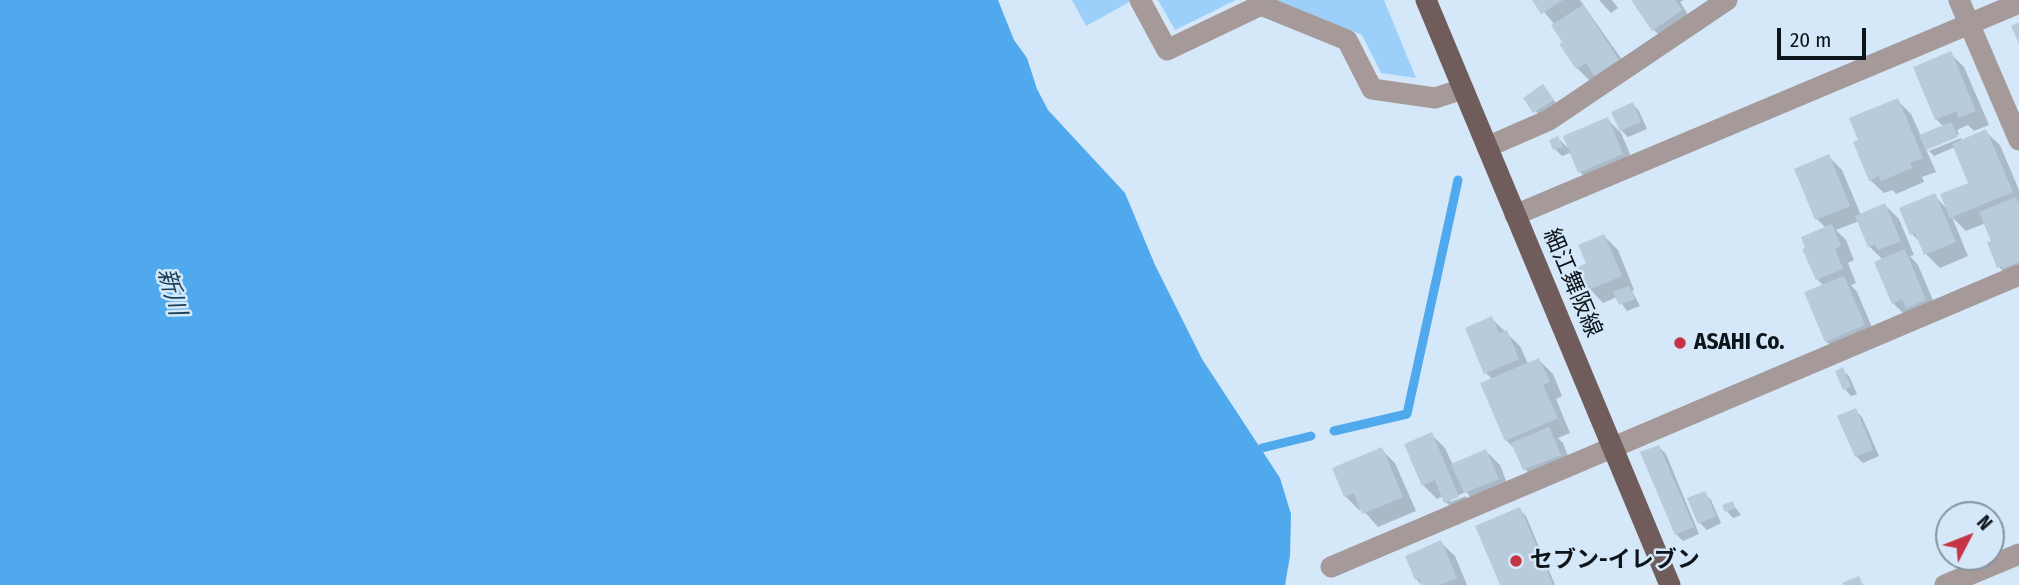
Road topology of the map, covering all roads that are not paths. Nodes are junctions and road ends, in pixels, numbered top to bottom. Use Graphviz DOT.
graph roads {
  1 [pos="1140,0"];
  2 [pos="1426,0"];
  3 [pos="1727,0"];
  4 [pos="1959,0"];
  5 [pos="2019,3"];
  6 [pos="1970,24"];
  7 [pos="1463,89"];
  8 [pos="2019,140"];
  9 [pos="1487,147"];
  10 [pos="1515,215"];
  11 [pos="2019,275"];
  12 [pos="1613,447"];
  13 [pos="2019,554"];
  14 [pos="1331,567"];
  15 [pos="1670,585"];
  16 [pos="1945,585"];
  1 -- 7 [label="street"];
  2 -- 7 [label="main road, 細江舞阪線"];
  3 -- 9 [label="street"];
  4 -- 6 [label="street"];
  5 -- 6 [label="street"];
  6 -- 8 [label="street"];
  6 -- 10 [label="street"];
  7 -- 9 [label="main road, 細江舞阪線"];
  9 -- 10 [label="main road, 細江舞阪線"];
  10 -- 12 [label="main road, 細江舞阪線"];
  11 -- 12 [label="street"];
  12 -- 14 [label="street"];
  12 -- 15 [label="main road, 細江舞阪線"];
  13 -- 16 [label="street"];
}
